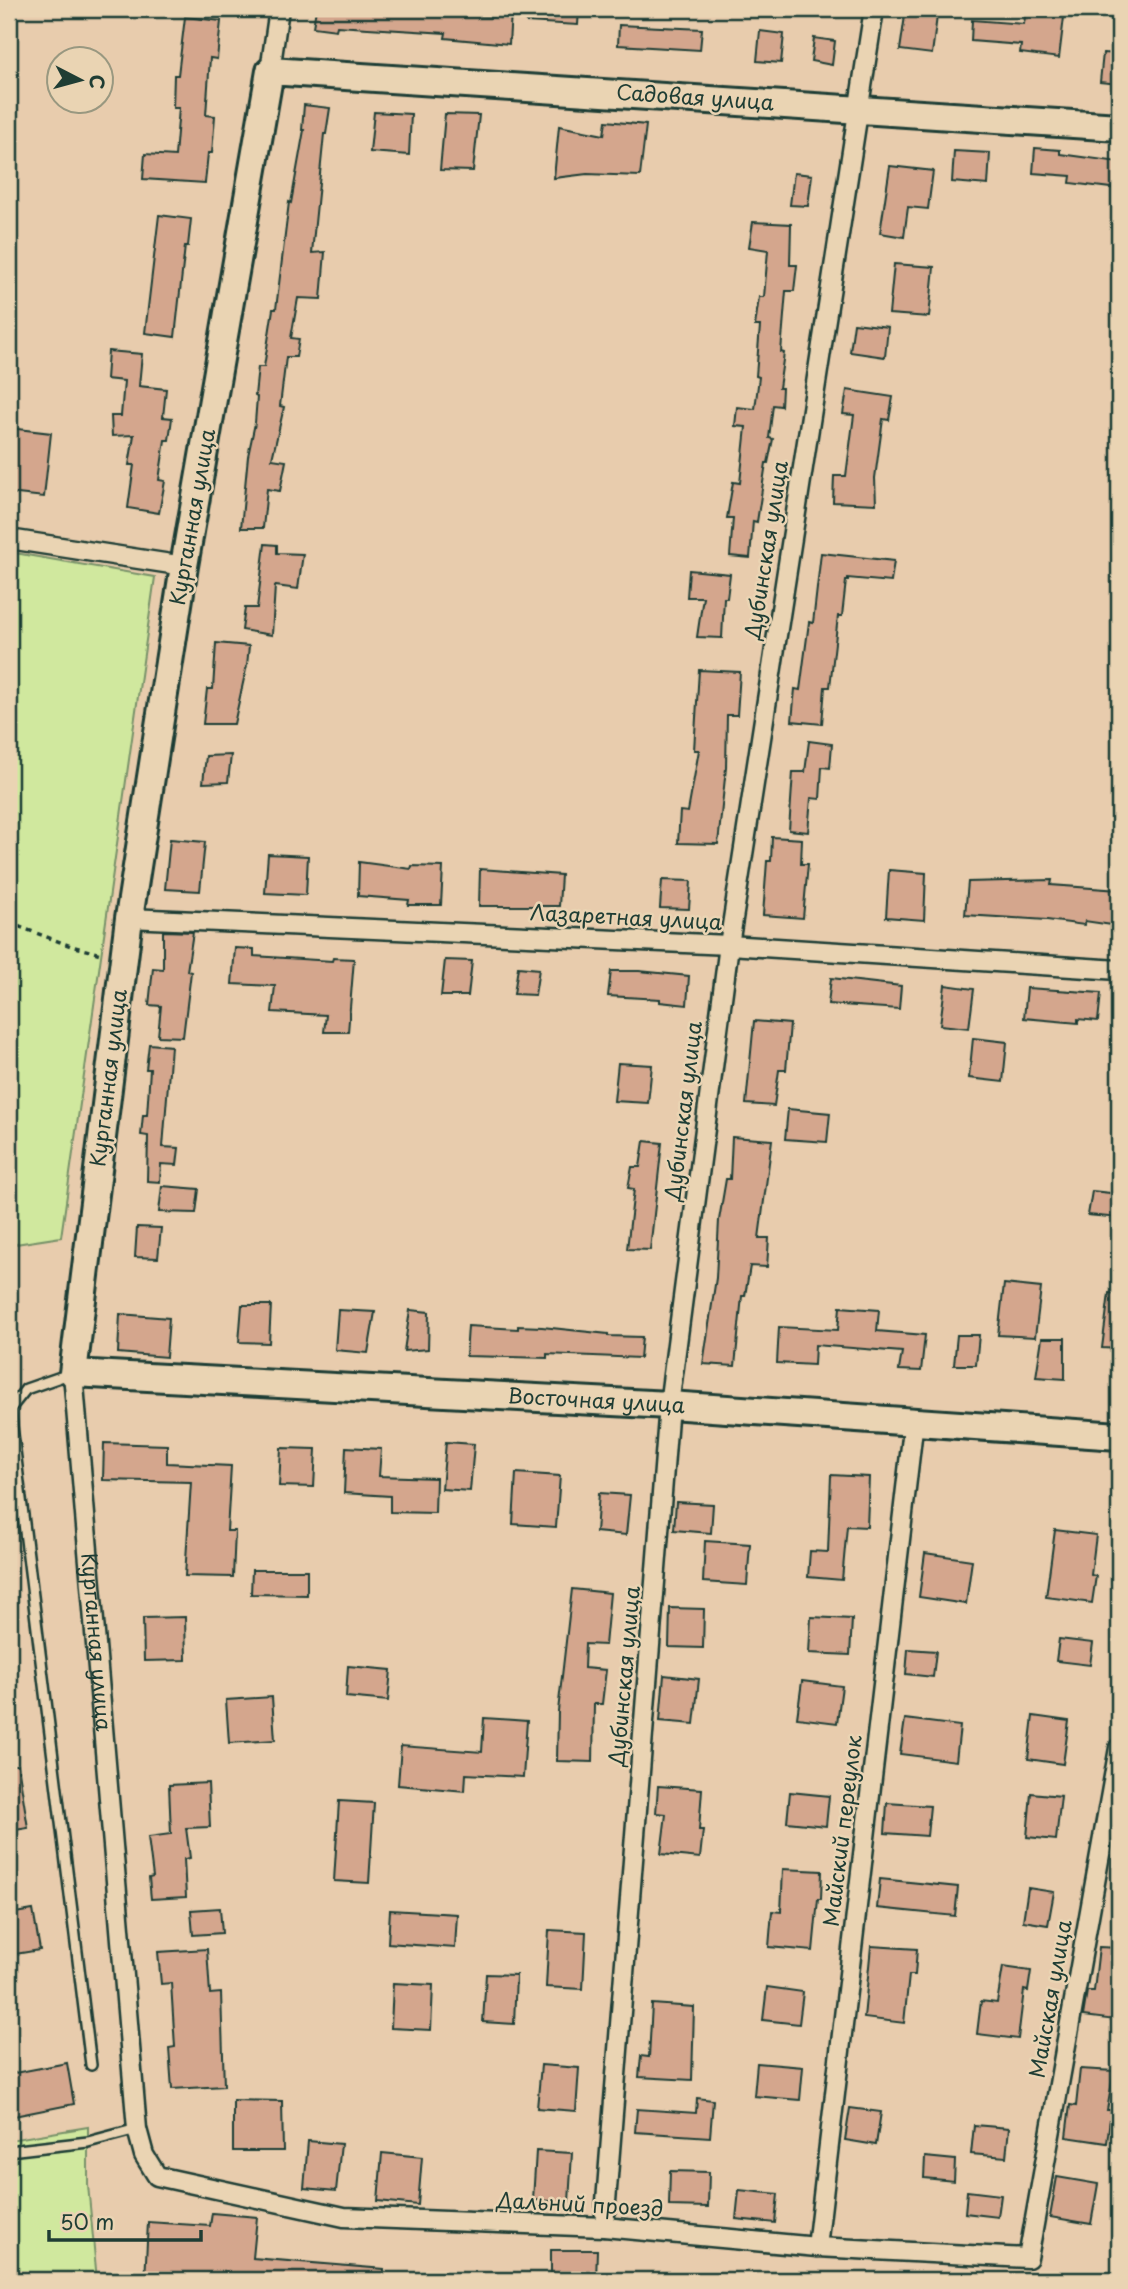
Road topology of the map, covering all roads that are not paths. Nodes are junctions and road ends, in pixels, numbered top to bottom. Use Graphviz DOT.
graph roads {
  1 [pos="279,9"];
  2 [pos="874,9"];
  3 [pos="271,71"];
  4 [pos="858,108"];
  5 [pos="1119,127"];
  6 [pos="9,539"];
  7 [pos="184,566"];
  8 [pos="129,918"];
  9 [pos="729,945"];
  10 [pos="1119,971"];
  11 [pos="73,1373"];
  12 [pos="669,1405"];
  13 [pos="10,1410"];
  14 [pos="914,1420"];
  15 [pos="1119,1436"];
  16 [pos="1119,1748"];
  17 [pos="91,2065"];
  18 [pos="138,2129"];
  19 [pos="9,2151"];
  20 [pos="144,2155"];
  21 [pos="604,2227"];
  22 [pos="817,2247"];
  23 [pos="1028,2258"];
  1 -- 3 [label="street, Курганная улица"];
  2 -- 4 [label="street, Дубинская улица"];
  3 -- 4 [label="street, Садовая улица"];
  3 -- 7 [label="street, Курганная улица"];
  4 -- 5 [label="street, Садовая улица"];
  4 -- 9 [label="street, Дубинская улица"];
  6 -- 7 [label="street"];
  7 -- 8 [label="street, Курганная улица"];
  8 -- 9 [label="street, Лазаретная улица"];
  8 -- 11 [label="street, Курганная улица"];
  9 -- 10 [label="street, Лазаретная улица"];
  9 -- 12 [label="street, Дубинская улица"];
  11 -- 12 [label="street, Восточная улица"];
  11 -- 13 [label="lane"];
  11 -- 18 [label="street, Курганная улица"];
  12 -- 14 [label="street, Восточная улица"];
  12 -- 21 [label="street, Дубинская улица"];
  13 -- 17 [label="lane"];
  14 -- 15 [label="street, Восточная улица"];
  14 -- 22 [label="street, Майский переулок"];
  16 -- 23 [label="street, Майская улица"];
  18 -- 19 [label="lane"];
  18 -- 20 [label="street, Курганная улица"];
  20 -- 21 [label="street, Дальний проезд"];
  21 -- 22 [label="street, Дальний проезд"];
  22 -- 23 [label="street, Дальний проезд"];
}
